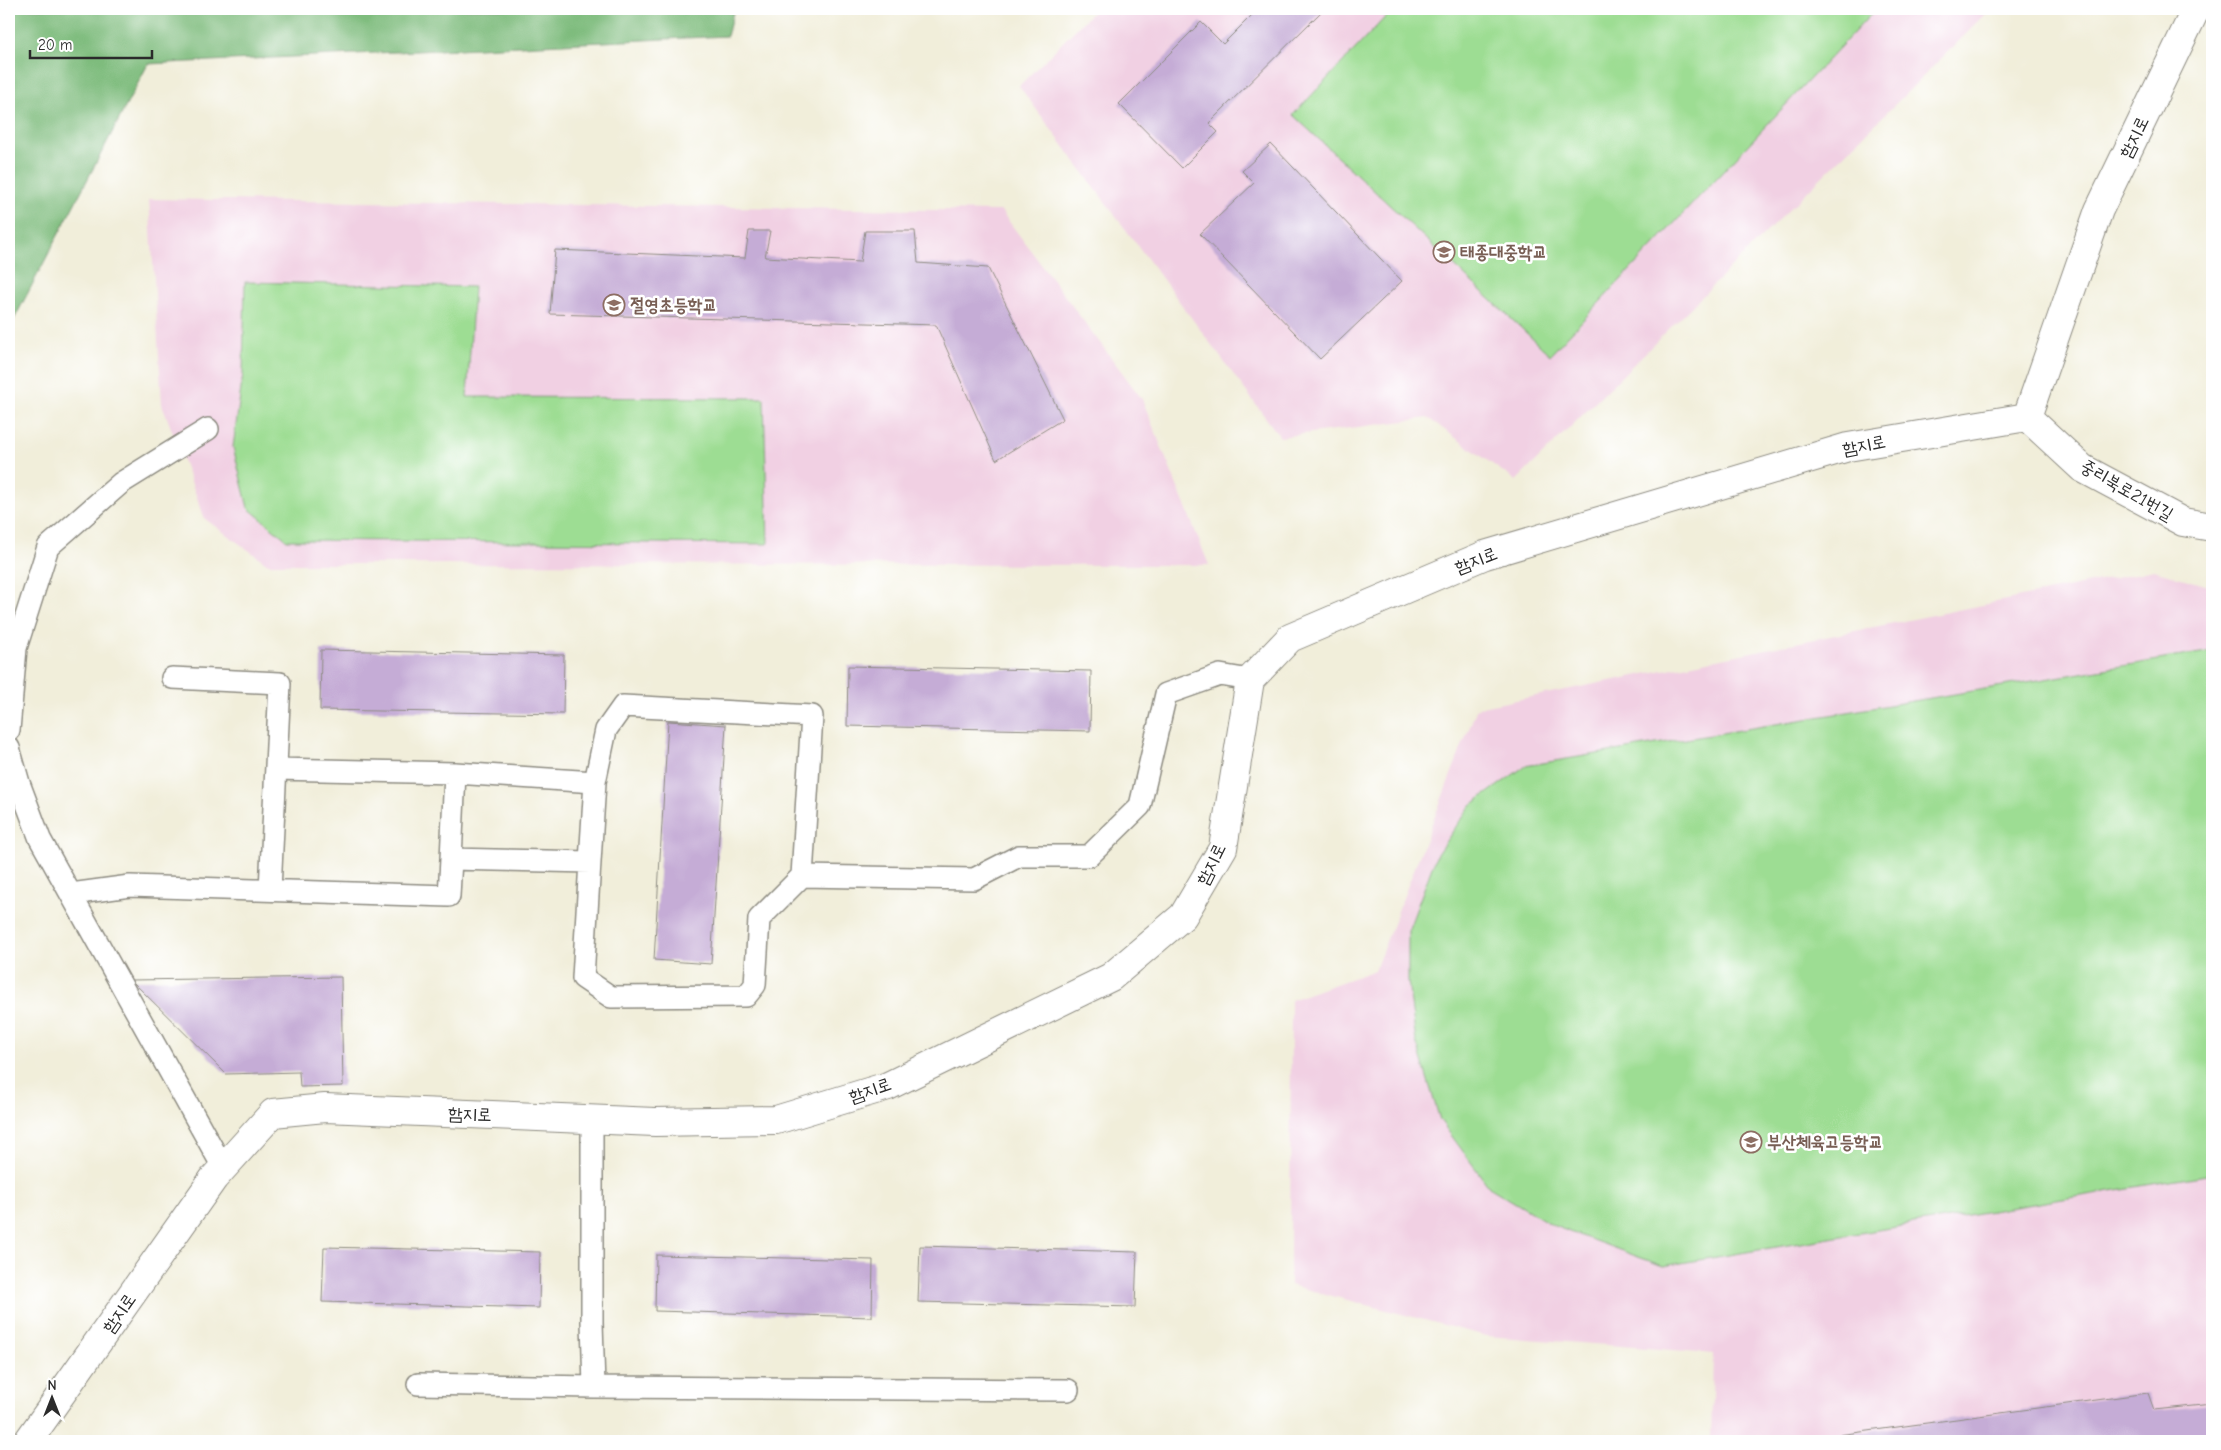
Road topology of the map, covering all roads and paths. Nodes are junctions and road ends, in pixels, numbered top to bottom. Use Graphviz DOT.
graph roads {
  1 [pos="2196,9"];
  2 [pos="2026,417"];
  3 [pos="208,429"];
  4 [pos="2212,527"];
  5 [pos="172,678"];
  6 [pos="1250,680"];
  7 [pos="9,730"];
  8 [pos="9,748"];
  9 [pos="276,769"];
  10 [pos="455,773"];
  11 [pos="595,782"];
  12 [pos="451,859"];
  13 [pos="590,862"];
  14 [pos="802,876"];
  15 [pos="270,890"];
  16 [pos="71,894"];
  17 [pos="592,1119"];
  18 [pos="224,1169"];
  19 [pos="418,1384"];
  20 [pos="594,1387"];
  21 [pos="1068,1390"];
  22 [pos="28,1441"];
  1 -- 2 [label="street, 함지로"];
  2 -- 4 [label="street, 중리북로21번길"];
  2 -- 6 [label="street, 함지로"];
  3 -- 7 [label="lane"];
  5 -- 9 [label="lane"];
  6 -- 14 [label="lane"];
  6 -- 17 [label="street, 함지로"];
  8 -- 16 [label="lane"];
  9 -- 10 [label="lane"];
  9 -- 15 [label="lane"];
  10 -- 11 [label="lane"];
  10 -- 12 [label="lane"];
  11 -- 13 [label="lane"];
  11 -- 14 [label="lane"];
  12 -- 13 [label="lane"];
  12 -- 15 [label="lane"];
  13 -- 14 [label="lane"];
  15 -- 16 [label="lane"];
  16 -- 18 [label="lane"];
  17 -- 18 [label="street, 함지로"];
  17 -- 20 [label="lane"];
  18 -- 22 [label="street, 함지로"];
  19 -- 20 [label="lane"];
  20 -- 21 [label="lane"];
}
